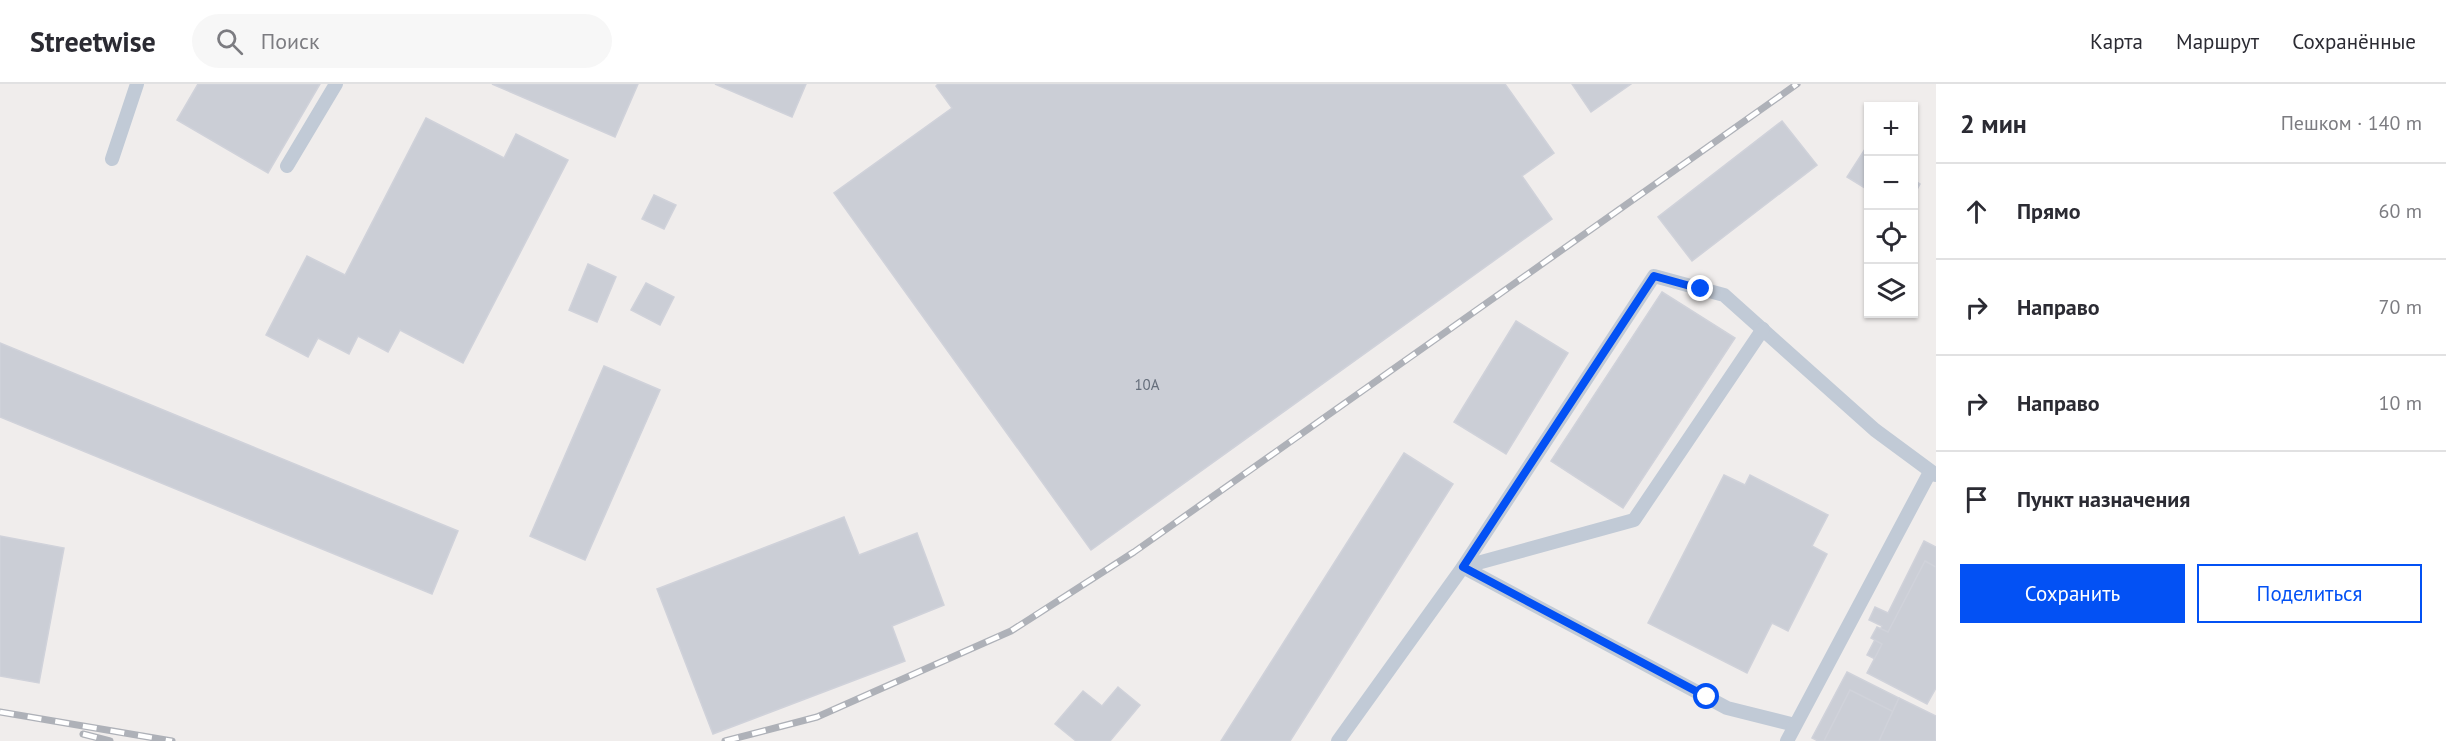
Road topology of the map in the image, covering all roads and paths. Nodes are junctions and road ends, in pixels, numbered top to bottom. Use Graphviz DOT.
graph roads {
  1 [pos="136,84"];
  2 [pos="336,84"];
  3 [pos="112,159"];
  4 [pos="287,166"];
  5 [pos="1762,329"];
  6 [pos="1933,474"];
  7 [pos="1463,567"];
  8 [pos="1795,725"];
  9 [pos="1338,741"];
  10 [pos="1787,741"];
  1 -- 3 [label="lane"];
  2 -- 4 [label="lane"];
  5 -- 6 [label="lane"];
  5 -- 7 [label="lane"];
  5 -- 7 [label="lane"];
  6 -- 8 [label="lane"];
  7 -- 8 [label="lane"];
  7 -- 9 [label="lane"];
  8 -- 10 [label="lane"];
}
